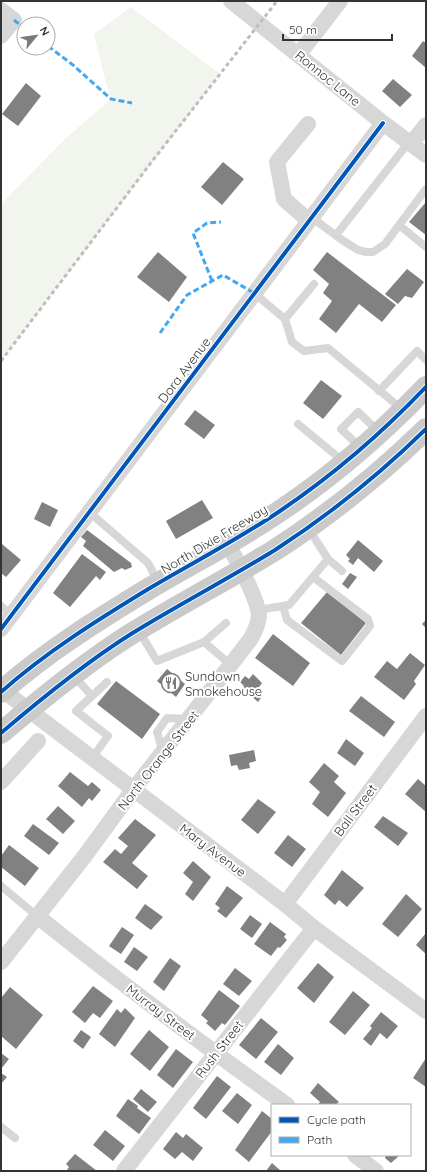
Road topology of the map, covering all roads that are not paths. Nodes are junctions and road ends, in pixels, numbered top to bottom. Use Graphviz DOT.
graph roads {
  1 [pos="231,1"];
  2 [pos="340,1"];
  3 [pos="1,10"];
  4 [pos="1,36"];
  5 [pos="298,54"];
  6 [pos="383,122"];
  7 [pos="308,124"];
  8 [pos="426,125"];
  9 [pos="410,143"];
  10 [pos="426,155"];
  11 [pos="426,189"];
  12 [pos="310,219"];
  13 [pos="399,225"];
  14 [pos="336,236"];
  15 [pos="426,247"];
  16 [pos="314,284"];
  17 [pos="254,293"];
  18 [pos="285,319"];
  19 [pos="426,360"];
  20 [pos="426,387"];
  21 [pos="379,391"];
  22 [pos="403,410"];
  23 [pos="298,424"];
  24 [pos="426,429"];
  25 [pos="379,432"];
  26 [pos="361,448"];
  27 [pos="344,462"];
  28 [pos="89,512"];
  29 [pos="308,528"];
  30 [pos="228,544"];
  31 [pos="328,559"];
  32 [pos="241,570"];
  33 [pos="342,571"];
  34 [pos="313,577"];
  35 [pos="158,583"];
  36 [pos="283,606"];
  37 [pos="6,610"];
  38 [pos="258,610"];
  39 [pos="226,623"];
  40 [pos="1,628"];
  41 [pos="138,630"];
  42 [pos="204,642"];
  43 [pos="231,665"];
  44 [pos="73,675"];
  45 [pos="107,682"];
  46 [pos="2,690"];
  47 [pos="92,696"];
  48 [pos="28,710"];
  49 [pos="426,716"];
  50 [pos="1,733"];
  51 [pos="38,741"];
  52 [pos="92,758"];
  53 [pos="1,782"];
  54 [pos="133,790"];
  55 [pos="1,886"];
  56 [pos="285,904"];
  57 [pos="37,916"];
  58 [pos="314,928"];
  59 [pos="1,962"];
  60 [pos="426,1011"];
  61 [pos="215,1053"];
  62 [pos="286,1104"];
  63 [pos="1,1127"];
  64 [pos="15,1138"];
  65 [pos="356,1156"];
  66 [pos="124,1171"];
  67 [pos="376,1171"];
  1 -- 5 [label="street, Ronnoc Lane"];
  2 -- 5 [label="street"];
  3 -- 4 [label="street"];
  5 -- 6 [label="street, Ronnoc Lane"];
  6 -- 9 [label="street, Ronnoc Lane"];
  6 -- 12 [label="street, Dora Avenue"];
  7 -- 12 [label="street"];
  8 -- 9 [label="street"];
  9 -- 10 [label="street, Ronnoc Lane"];
  9 -- 14 [label="lane"];
  11 -- 13 [label="lane"];
  12 -- 14 [label="lane"];
  12 -- 17 [label="street, Dora Avenue"];
  13 -- 14 [label="lane"];
  13 -- 15 [label="lane"];
  16 -- 18 [label="lane"];
  17 -- 18 [label="lane"];
  17 -- 28 [label="street, Dora Avenue"];
  18 -- 21 [label="lane"];
  19 -- 21 [label="lane"];
  20 -- 22 [label="main road, North Dixie Freeway"];
  21 -- 22 [label="lane"];
  22 -- 25 [label="main road, North Dixie Freeway"];
  23 -- 27 [label="lane"];
  24 -- 29 [label="main road"];
  25 -- 26 [label="main road, North Dixie Freeway"];
  25 -- 26 [label="lane"];
  26 -- 27 [label="main road, North Dixie Freeway"];
  27 -- 30 [label="main road, North Dixie Freeway"];
  28 -- 35 [label="lane"];
  28 -- 37 [label="street, Dora Avenue"];
  29 -- 31 [label="lane"];
  29 -- 32 [label="main road"];
  30 -- 32 [label="street"];
  30 -- 35 [label="main road, North Dixie Freeway"];
  31 -- 33 [label="lane"];
  31 -- 34 [label="lane"];
  32 -- 38 [label="street"];
  32 -- 41 [label="main road"];
  34 -- 36 [label="lane"];
  34 -- 36 [label="lane"];
  35 -- 46 [label="main road, North Dixie Freeway"];
  36 -- 38 [label="lane"];
  37 -- 40 [label="street, Dora Avenue"];
  38 -- 43 [label="street, North Orange Street"];
  39 -- 42 [label="lane"];
  41 -- 42 [label="lane"];
  41 -- 44 [label="main road"];
  42 -- 43 [label="lane"];
  43 -- 54 [label="street, North Orange Street"];
  44 -- 47 [label="lane"];
  44 -- 48 [label="main road"];
  45 -- 47 [label="lane"];
  46 -- 48 [label="street, Mary Avenue"];
  47 -- 52 [label="lane"];
  48 -- 50 [label="main road"];
  48 -- 52 [label="street, Mary Avenue"];
  49 -- 56 [label="street, Ball Street"];
  51 -- 53 [label="street"];
  52 -- 54 [label="street, Mary Avenue"];
  54 -- 56 [label="street, Mary Avenue"];
  54 -- 57 [label="street, North Orange Street"];
  55 -- 57 [label="lane"];
  56 -- 58 [label="street, Mary Avenue"];
  57 -- 59 [label="street, North Orange Street"];
  57 -- 61 [label="street, Murray Street"];
  58 -- 60 [label="street, Mary Avenue"];
  58 -- 61 [label="street, Rush Street"];
  61 -- 62 [label="street, Murray Street"];
  61 -- 66 [label="street, Rush Street"];
  63 -- 64 [label="lane"];
  65 -- 67 [label="street"];
}
